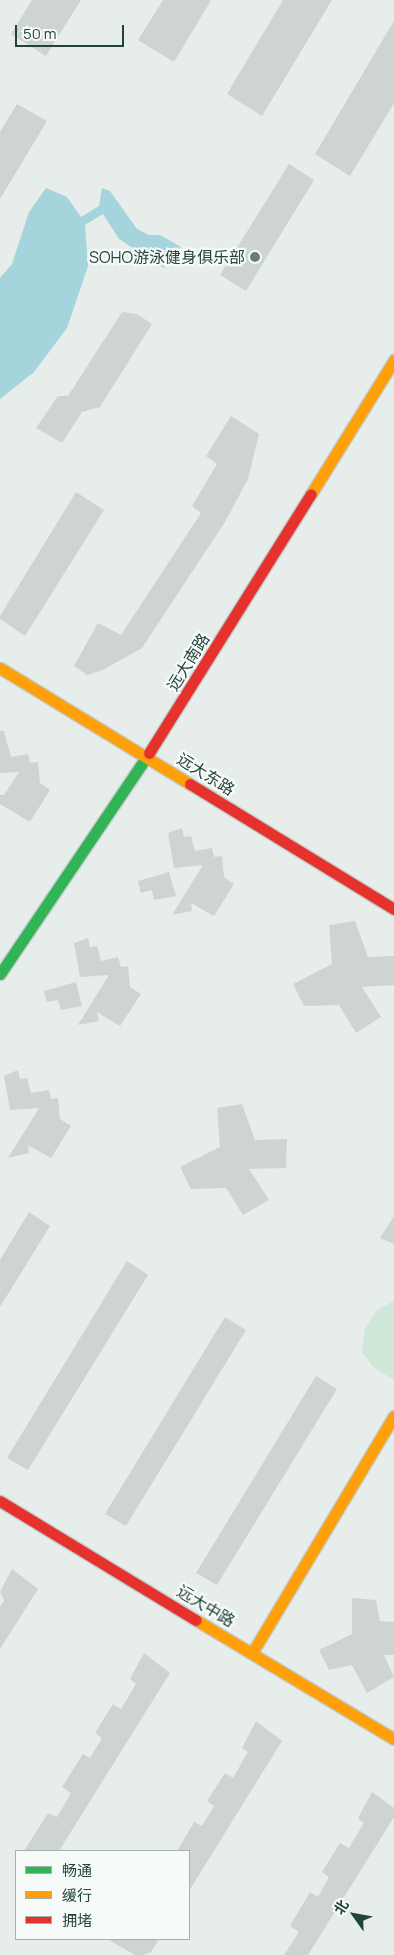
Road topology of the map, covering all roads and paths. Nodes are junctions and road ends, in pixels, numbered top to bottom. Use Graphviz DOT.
graph roads {
  1 [pos="394,360"];
  2 [pos="0,668"];
  3 [pos="147,757"];
  4 [pos="394,909"];
  5 [pos="0,974"];
  6 [pos="394,1416"];
  7 [pos="0,1501"];
  8 [pos="252,1653"];
  9 [pos="394,1739"];
  1 -- 3 [label="street, 远大南路"];
  2 -- 3 [label="street, 远大东路"];
  3 -- 4 [label="street, 远大东路"];
  3 -- 5 [label="street, 远大南路"];
  6 -- 8 [label="street"];
  7 -- 8 [label="street, 远大中路"];
  8 -- 9 [label="street, 远大中路"];
}
